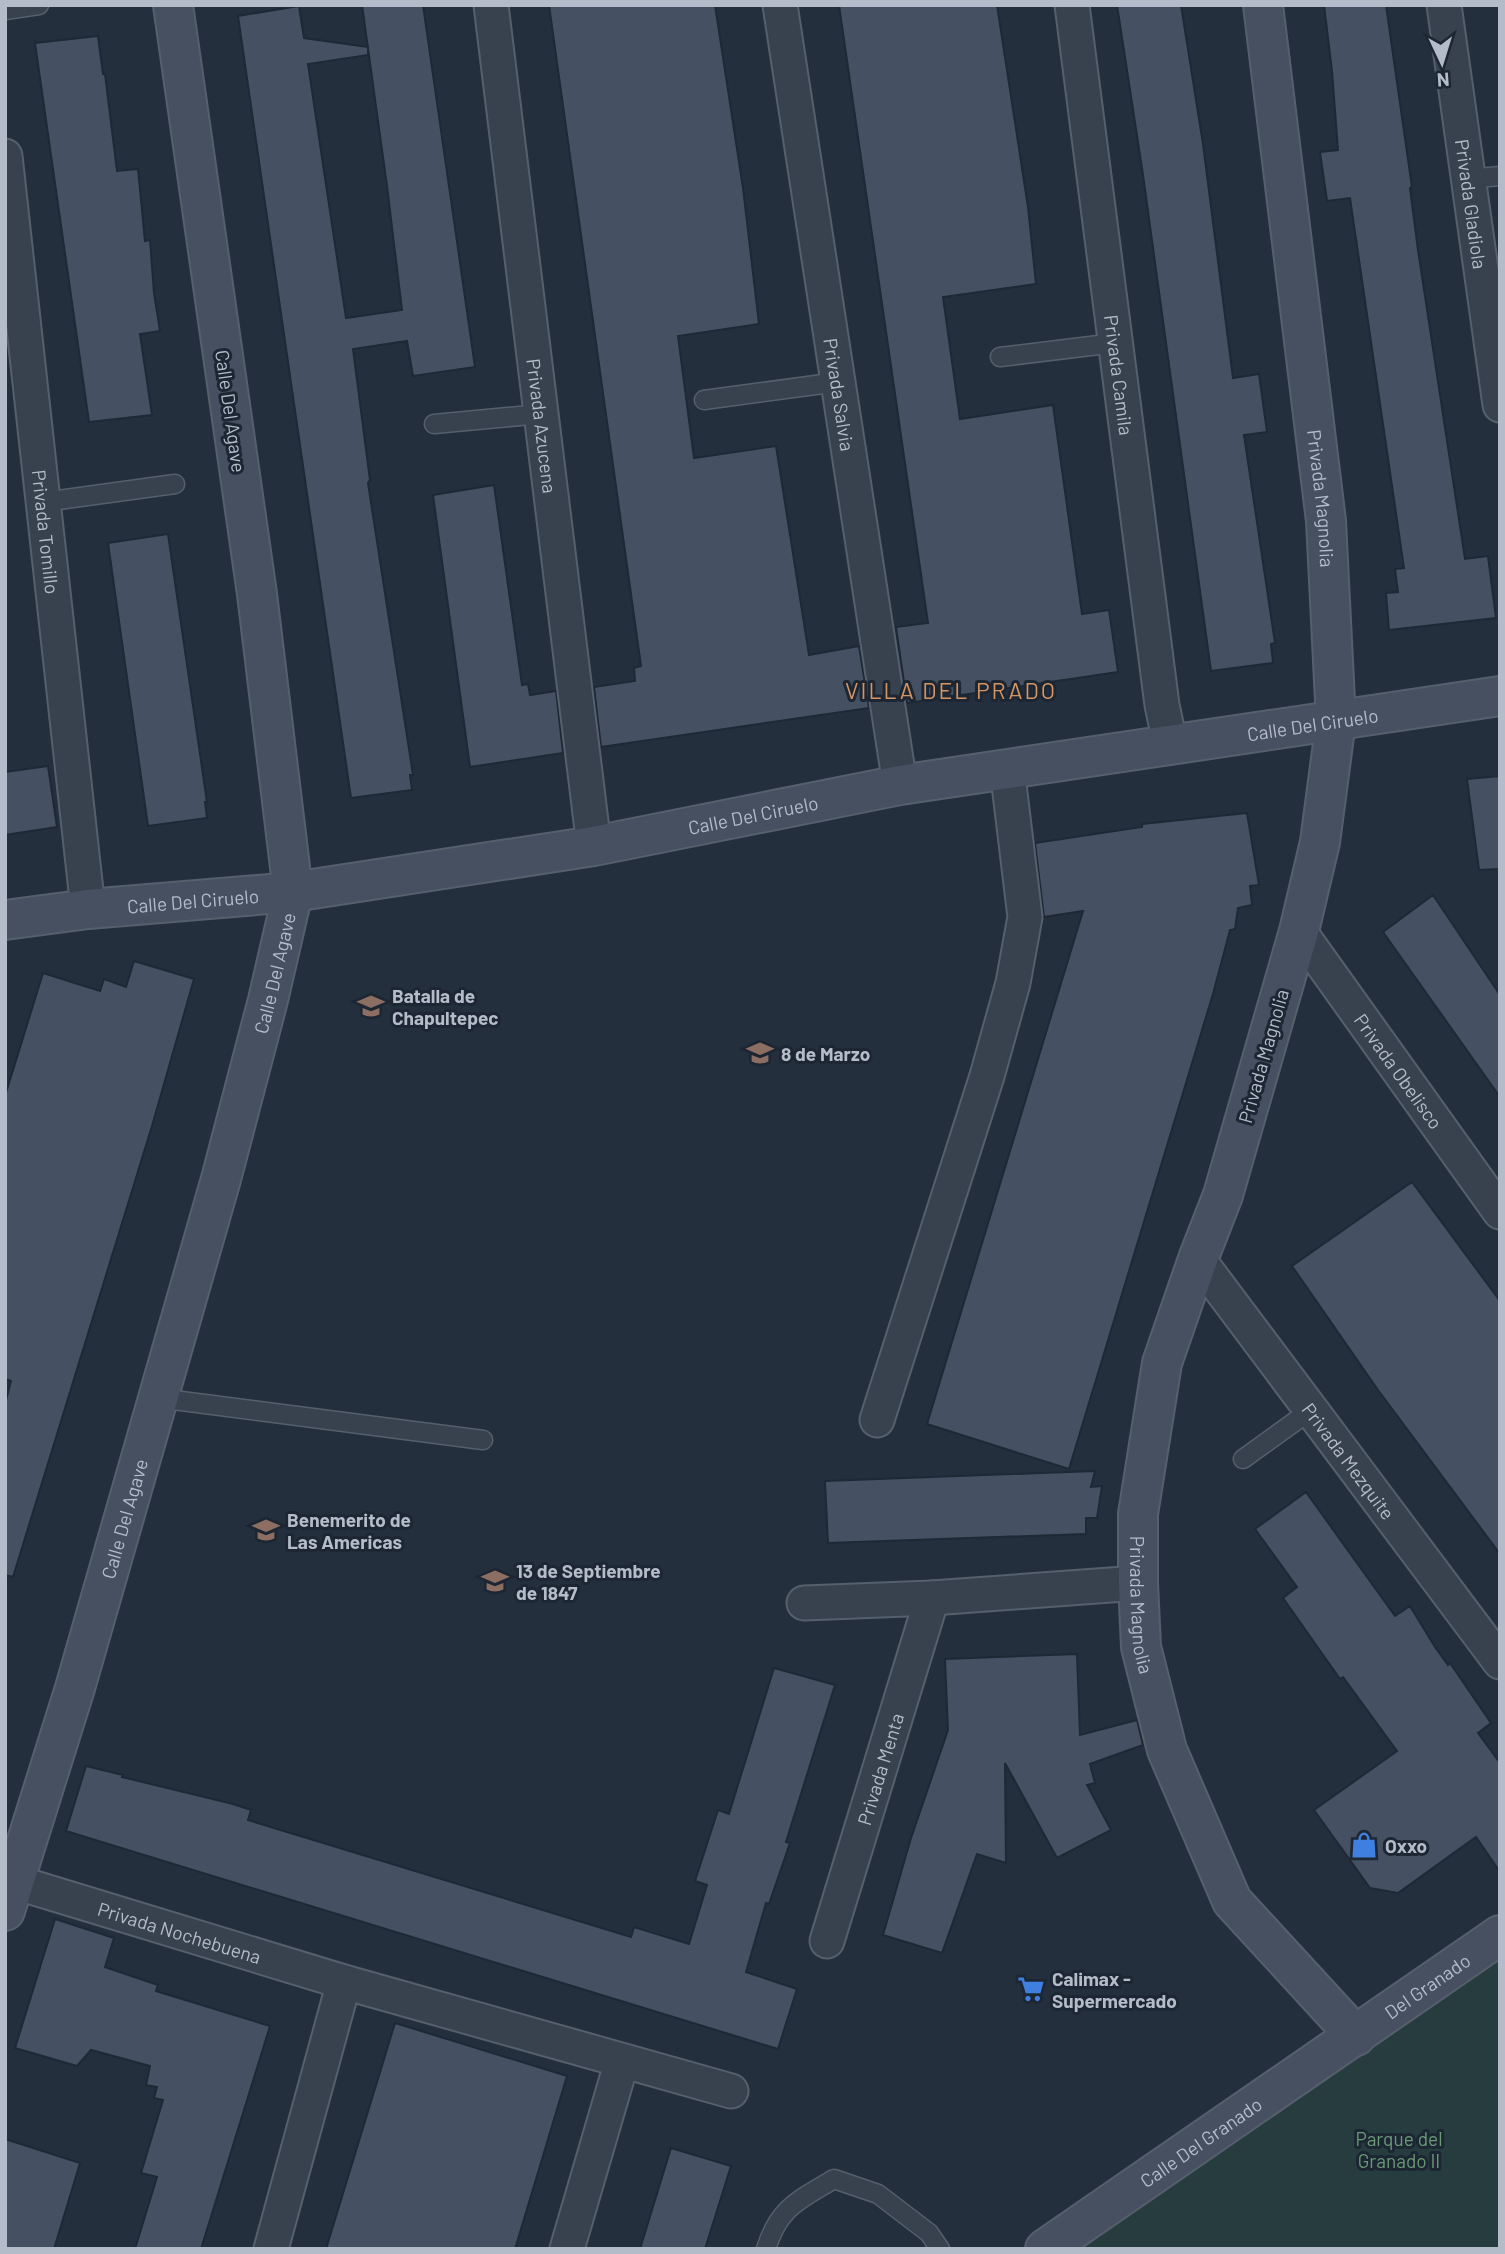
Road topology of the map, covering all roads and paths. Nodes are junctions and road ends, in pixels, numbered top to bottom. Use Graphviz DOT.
graph roads {
  1 [pos="39,5"];
  2 [pos="173,5"];
  3 [pos="491,5"];
  4 [pos="780,5"];
  5 [pos="1072,5"];
  6 [pos="1263,5"];
  7 [pos="1444,5"];
  8 [pos="5,10"];
  9 [pos="5,156"];
  10 [pos="1484,178"];
  11 [pos="1115,343"];
  12 [pos="1000,358"];
  13 [pos="838,382"];
  14 [pos="704,400"];
  15 [pos="1500,405"];
  16 [pos="541,414"];
  17 [pos="435,424"];
  18 [pos="176,484"];
  19 [pos="44,502"];
  20 [pos="1500,696"];
  21 [pos="1336,721"];
  22 [pos="1170,743"];
  23 [pos="1007,768"];
  24 [pos="900,785"];
  25 [pos="594,846"];
  26 [pos="293,892"];
  27 [pos="88,909"];
  28 [pos="5,920"];
  29 [pos="1299,931"];
  30 [pos="1500,1212"];
  31 [pos="1198,1259"];
  32 [pos="158,1398"];
  33 [pos="1311,1410"];
  34 [pos="877,1420"];
  35 [pos="483,1440"];
  36 [pos="1244,1459"];
  37 [pos="1138,1583"];
  38 [pos="932,1598"];
  39 [pos="804,1603"];
  40 [pos="1500,1662"];
  41 [pos="10,1896"];
  42 [pos="1500,1935"];
  43 [pos="827,1941"];
  44 [pos="344,1982"];
  45 [pos="1356,2036"];
  46 [pos="622,2062"];
  47 [pos="731,2091"];
  48 [pos="271,2249"];
  49 [pos="567,2249"];
  50 [pos="766,2249"];
  51 [pos="940,2249"];
  52 [pos="1045,2249"];
  1 -- 8 [label="lane"];
  2 -- 26 [label="street, Calle Del Agave"];
  3 -- 16 [label="street, Privada Azucena"];
  4 -- 13 [label="street, Privada Salvia"];
  5 -- 11 [label="street, Privada Camila"];
  6 -- 21 [label="street, Privada Magnolia"];
  7 -- 10 [label="street, Privada Gladiola"];
  9 -- 19 [label="street, Privada Tomillo"];
  10 -- 15 [label="street, Privada Gladiola"];
  11 -- 12 [label="lane"];
  11 -- 22 [label="street, Privada Camila"];
  13 -- 14 [label="lane"];
  13 -- 24 [label="street, Privada Salvia"];
  16 -- 17 [label="lane"];
  16 -- 25 [label="street, Privada Azucena"];
  18 -- 19 [label="lane"];
  19 -- 27 [label="street, Privada Tomillo"];
  20 -- 21 [label="street, Calle Del Ciruelo"];
  21 -- 22 [label="street, Calle Del Ciruelo"];
  21 -- 29 [label="street, Privada Magnolia"];
  22 -- 23 [label="street, Calle Del Ciruelo"];
  23 -- 24 [label="street, Calle Del Ciruelo"];
  23 -- 34 [label="street"];
  24 -- 25 [label="street, Calle Del Ciruelo"];
  25 -- 26 [label="street, Calle Del Ciruelo"];
  26 -- 27 [label="street, Calle Del Ciruelo"];
  26 -- 32 [label="street, Calle Del Agave"];
  27 -- 28 [label="street, Calle Del Ciruelo"];
  29 -- 30 [label="street, Privada Obelisco"];
  29 -- 31 [label="street, Privada Magnolia"];
  31 -- 33 [label="street, Privada Mezquite"];
  31 -- 37 [label="street, Privada Magnolia"];
  32 -- 35 [label="lane"];
  32 -- 41 [label="street, Calle Del Agave"];
  33 -- 36 [label="lane"];
  33 -- 40 [label="street, Privada Mezquite"];
  37 -- 38 [label="street"];
  37 -- 45 [label="street, Privada Magnolia"];
  38 -- 39 [label="street"];
  38 -- 43 [label="street, Privada Menta"];
  41 -- 44 [label="street, Privada Nochebuena"];
  42 -- 45 [label="street, Del Granado"];
  44 -- 46 [label="street, Privada Nochebuena"];
  44 -- 48 [label="street"];
  45 -- 52 [label="street, Calle Del Granado"];
  46 -- 47 [label="street, Privada Nochebuena"];
  46 -- 49 [label="street"];
  50 -- 51 [label="lane"];
}
